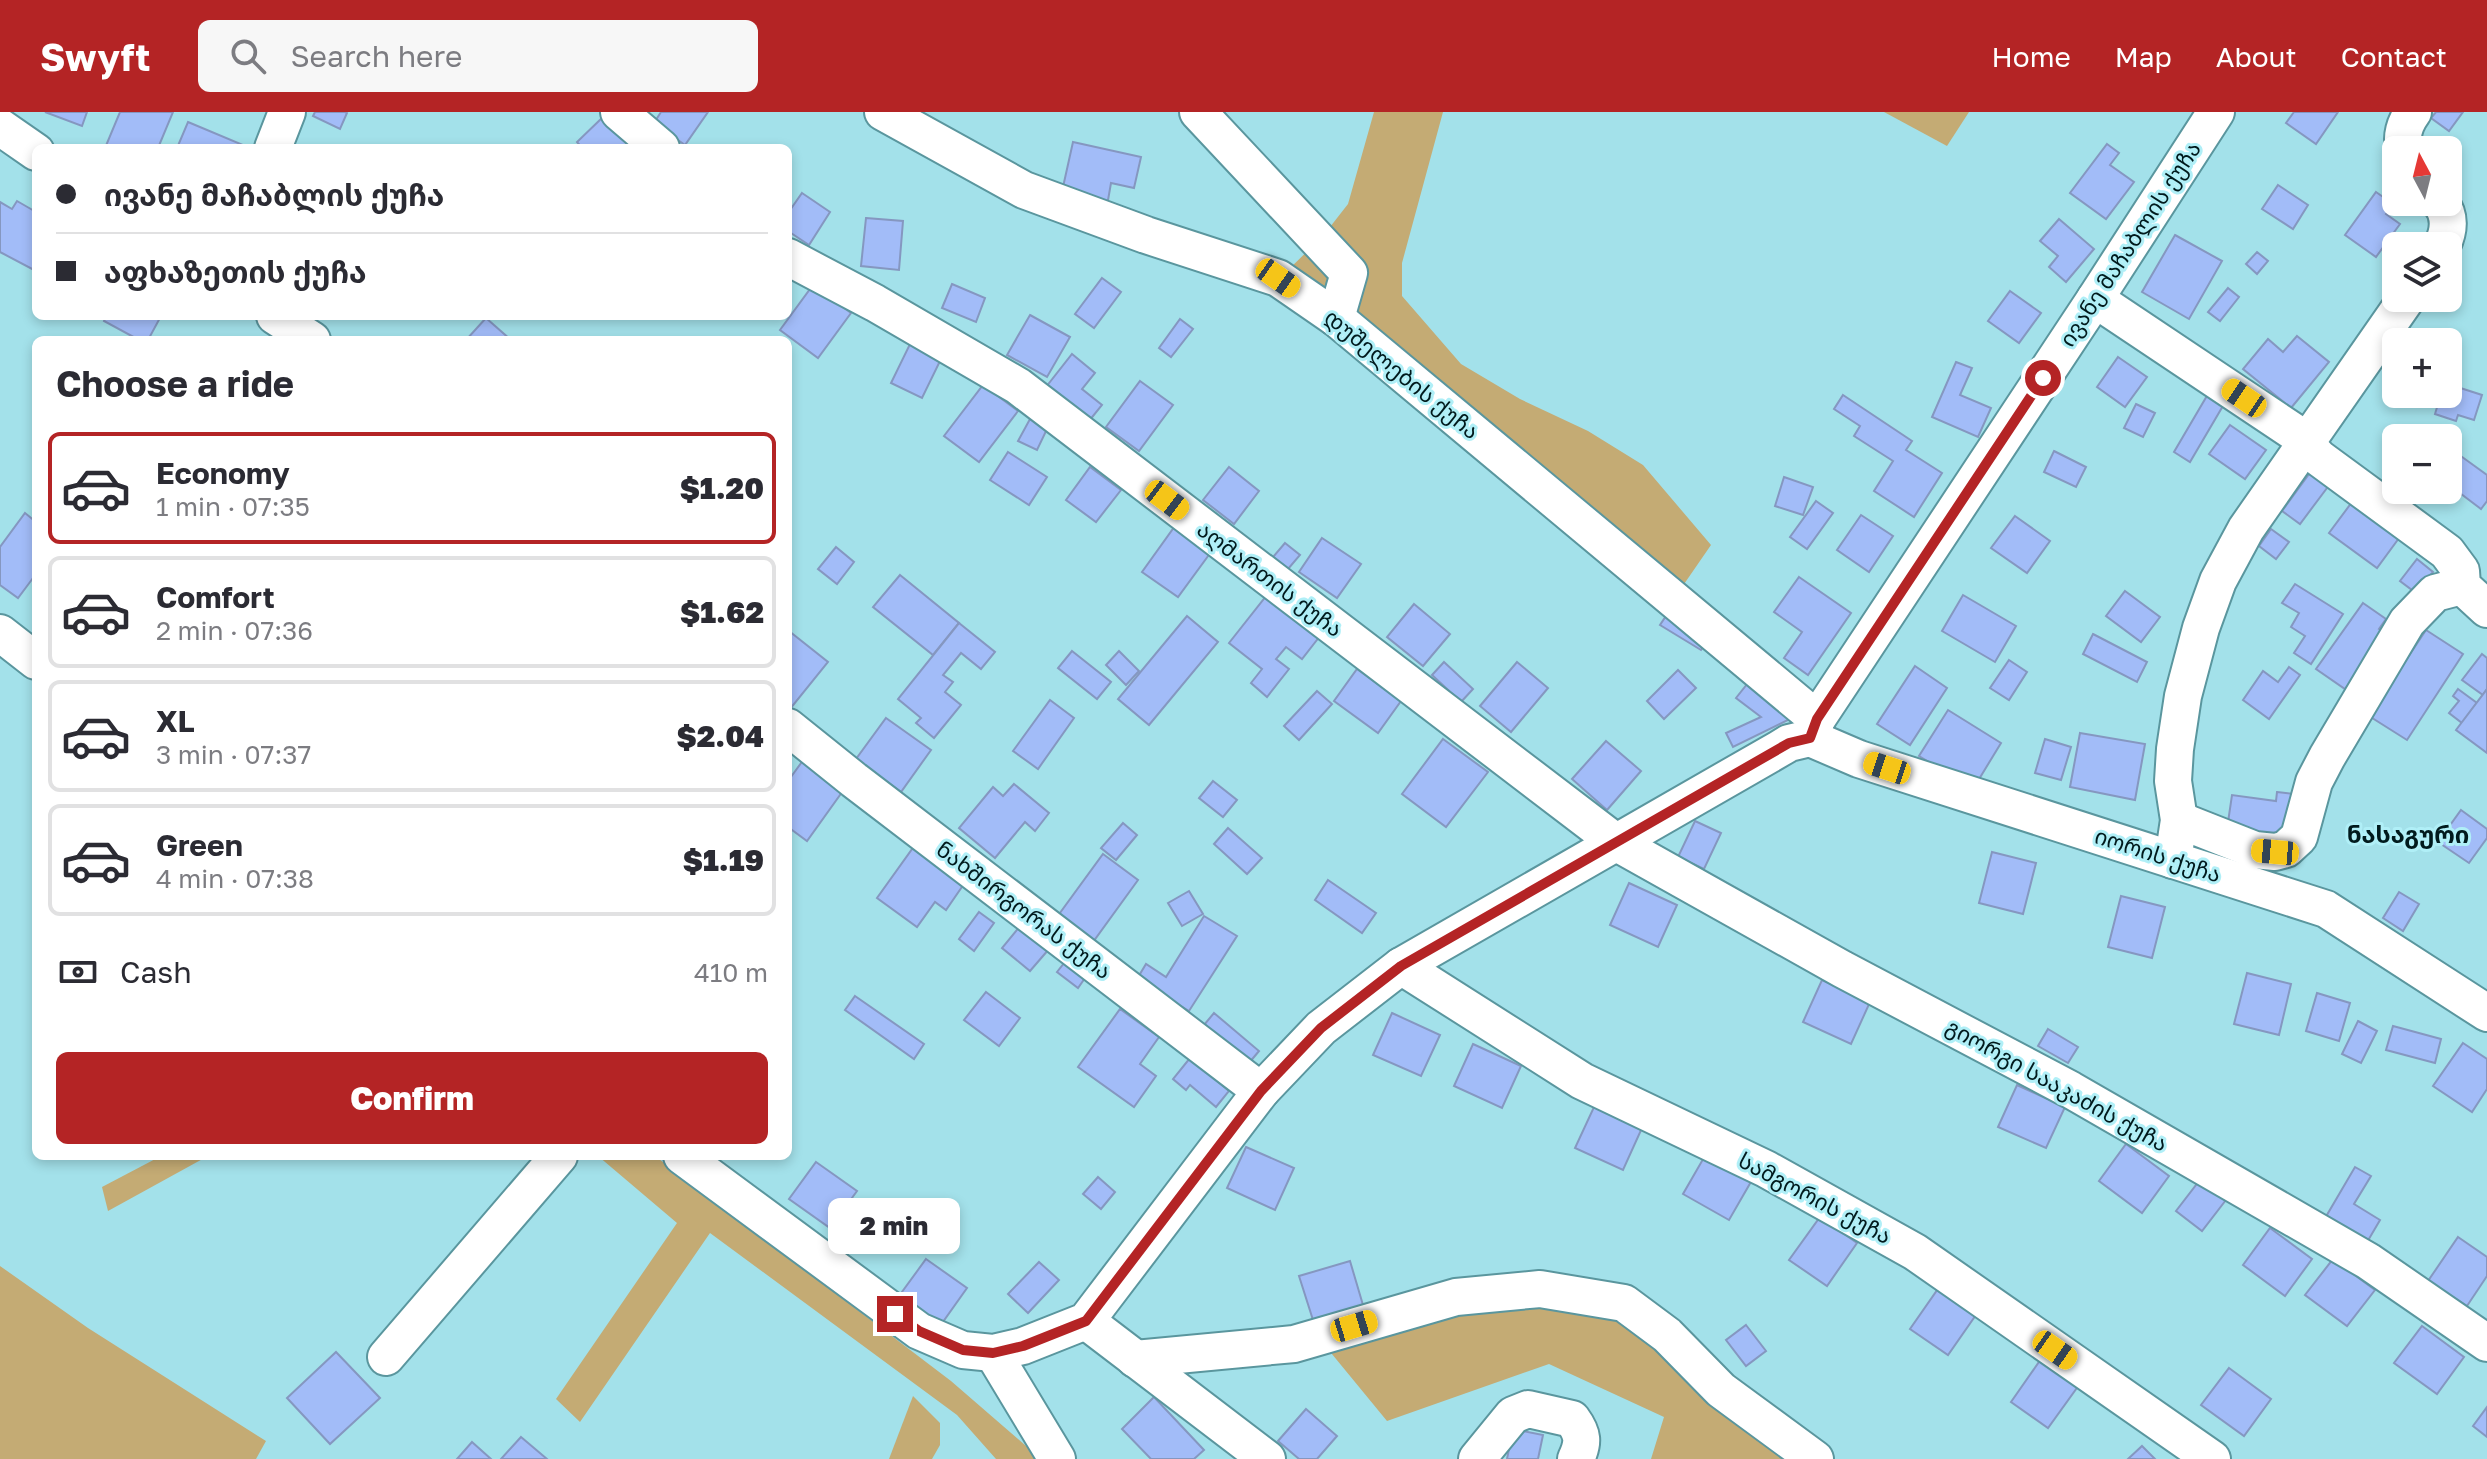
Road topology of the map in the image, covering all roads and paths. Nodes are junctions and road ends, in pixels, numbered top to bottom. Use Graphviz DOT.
graph roads {
  1 [pos="287,112"];
  2 [pos="619,112"];
  3 [pos="883,112"];
  4 [pos="1198,112"];
  5 [pos="2216,112"];
  6 [pos="2413,112"];
  7 [pos="0,127"];
  8 [pos="2404,136"];
  9 [pos="275,144"];
  10 [pos="656,144"];
  11 [pos="32,149"];
  12 [pos="792,259"];
  13 [pos="2095,299"];
  14 [pos="2397,312"];
  15 [pos="1336,318"];
  16 [pos="281,320"];
  17 [pos="306,336"];
  18 [pos="2305,442"];
  19 [pos="2474,598"];
  20 [pos="0,633"];
  21 [pos="32,658"];
  22 [pos="1813,728"];
  23 [pos="792,730"];
  24 [pos="2179,820"];
  25 [pos="1617,843"];
  26 [pos="2173,860"];
  27 [pos="1401,966"];
  28 [pos="2487,1013"];
  29 [pos="1261,1091"];
  30 [pos="556,1160"];
  31 [pos="687,1160"];
  32 [pos="1086,1321"];
  33 [pos="2487,1343"];
  34 [pos="993,1353"];
  35 [pos="386,1357"];
  36 [pos="1135,1359"];
  37 [pos="1057,1459"];
  38 [pos="1267,1459"];
  39 [pos="1477,1459"];
  40 [pos="1576,1459"];
  41 [pos="1815,1459"];
  42 [pos="2212,1459"];
  1 -- 9 [label="street"];
  2 -- 10 [label="street"];
  3 -- 15 [label="street, დუშელების ქუჩა"];
  4 -- 15 [label="street"];
  5 -- 13 [label="street, ივანე მაჩაბლის ქუჩა"];
  6 -- 8 [label="street"];
  7 -- 11 [label="street"];
  12 -- 25 [label="street, აღმართის ქუჩა"];
  13 -- 18 [label="street"];
  13 -- 22 [label="street, ივანე მაჩაბლის ქუჩა"];
  14 -- 18 [label="street"];
  15 -- 22 [label="street, დუშელების ქუჩა"];
  16 -- 17 [label="street"];
  18 -- 19 [label="street"];
  18 -- 24 [label="street"];
  19 -- 24 [label="street"];
  20 -- 21 [label="street"];
  22 -- 25 [label="street"];
  22 -- 26 [label="street, იორის ქუჩა"];
  23 -- 29 [label="street, ნახშირგორას ქუჩა"];
  24 -- 26 [label="street"];
  25 -- 27 [label="street"];
  25 -- 33 [label="street, გიორგი სააკაძის ქუჩა"];
  26 -- 28 [label="street, იორის ქუჩა"];
  27 -- 29 [label="street"];
  27 -- 42 [label="street, სამგორის ქუჩა"];
  29 -- 32 [label="street"];
  30 -- 35 [label="street"];
  31 -- 34 [label="street"];
  32 -- 34 [label="street"];
  32 -- 36 [label="street"];
  34 -- 37 [label="street"];
  36 -- 38 [label="street"];
  36 -- 41 [label="street"];
  39 -- 40 [label="street"];
}
